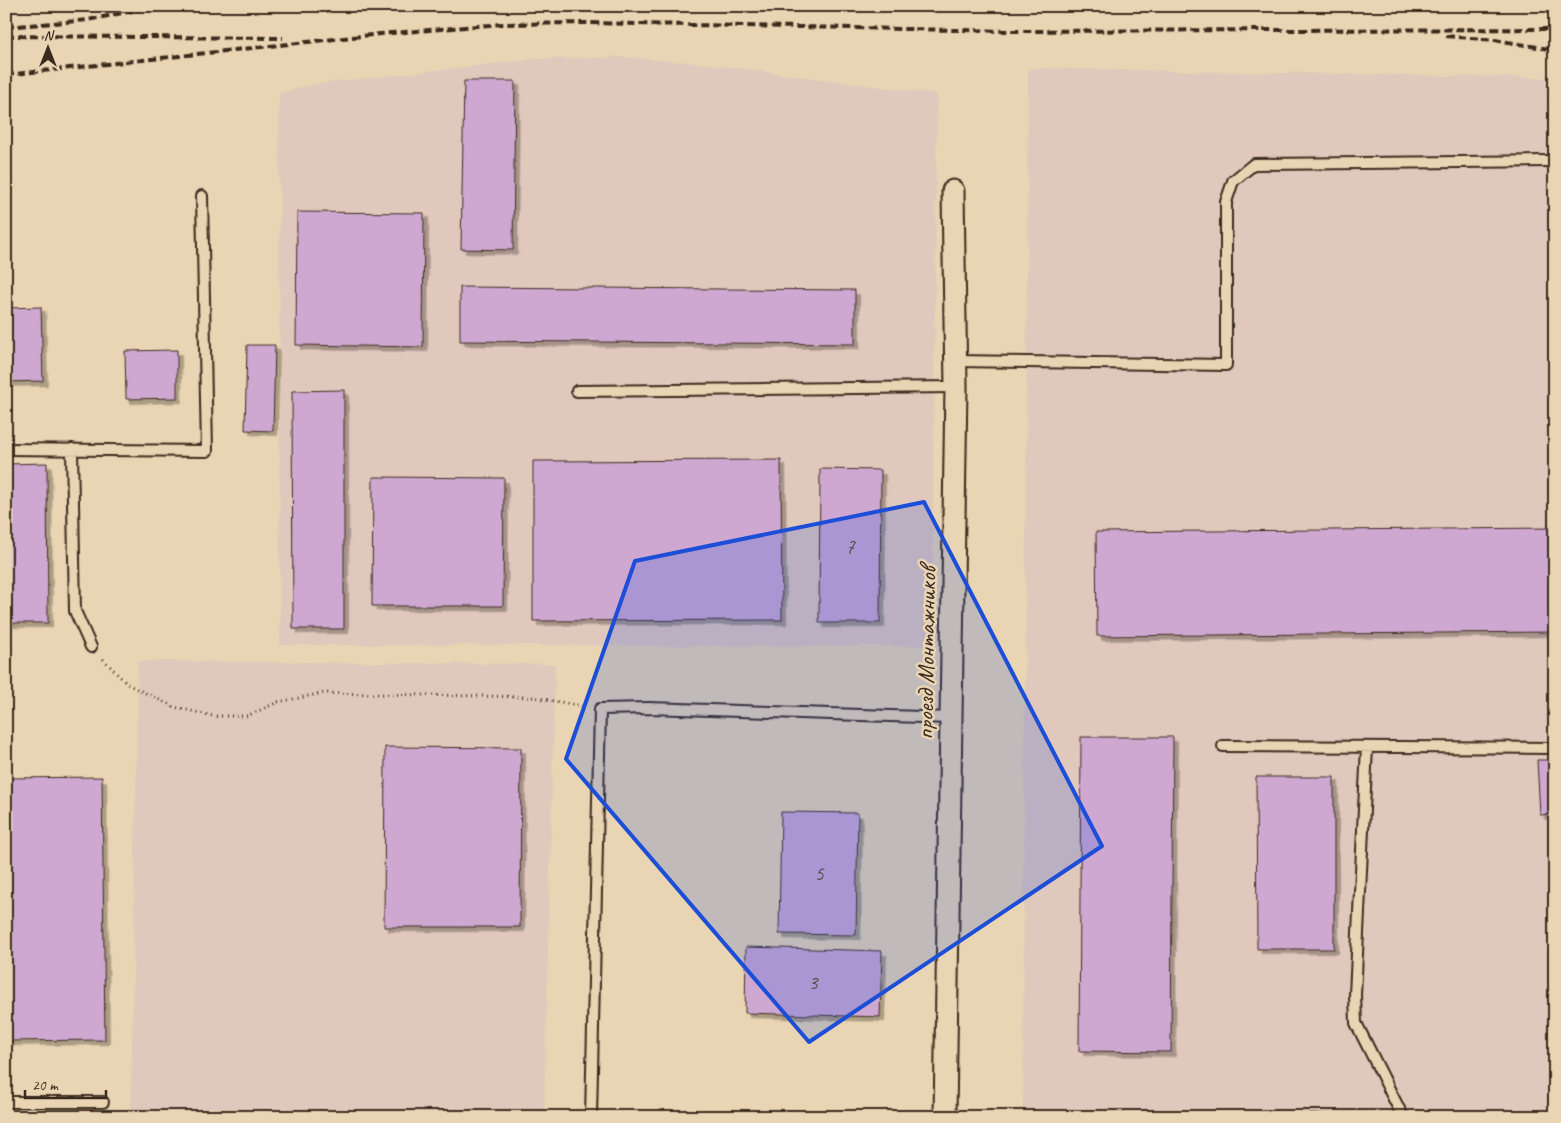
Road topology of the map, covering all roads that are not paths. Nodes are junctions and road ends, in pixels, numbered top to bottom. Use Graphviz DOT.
graph roads {
  1 [pos="1555,161"];
  2 [pos="953,190"];
  3 [pos="202,196"];
  4 [pos="956,361"];
  5 [pos="956,388"];
  6 [pos="577,391"];
  7 [pos="6,448"];
  8 [pos="72,449"];
  9 [pos="91,647"];
  10 [pos="951,718"];
  11 [pos="1223,746"];
  12 [pos="1366,747"];
  13 [pos="1555,748"];
  14 [pos="6,1102"];
  15 [pos="102,1102"];
  16 [pos="592,1117"];
  17 [pos="945,1117"];
  18 [pos="1403,1117"];
  1 -- 4 [label="lane"];
  2 -- 4 [label="street, проезд Монтажников"];
  3 -- 8 [label="lane"];
  4 -- 5 [label="street, проезд Монтажников"];
  5 -- 6 [label="lane"];
  5 -- 10 [label="street, проезд Монтажников"];
  7 -- 8 [label="lane"];
  8 -- 9 [label="lane"];
  10 -- 16 [label="lane"];
  10 -- 17 [label="street, проезд Монтажников"];
  11 -- 12 [label="lane"];
  12 -- 13 [label="lane"];
  12 -- 18 [label="lane"];
  14 -- 15 [label="lane"];
}
